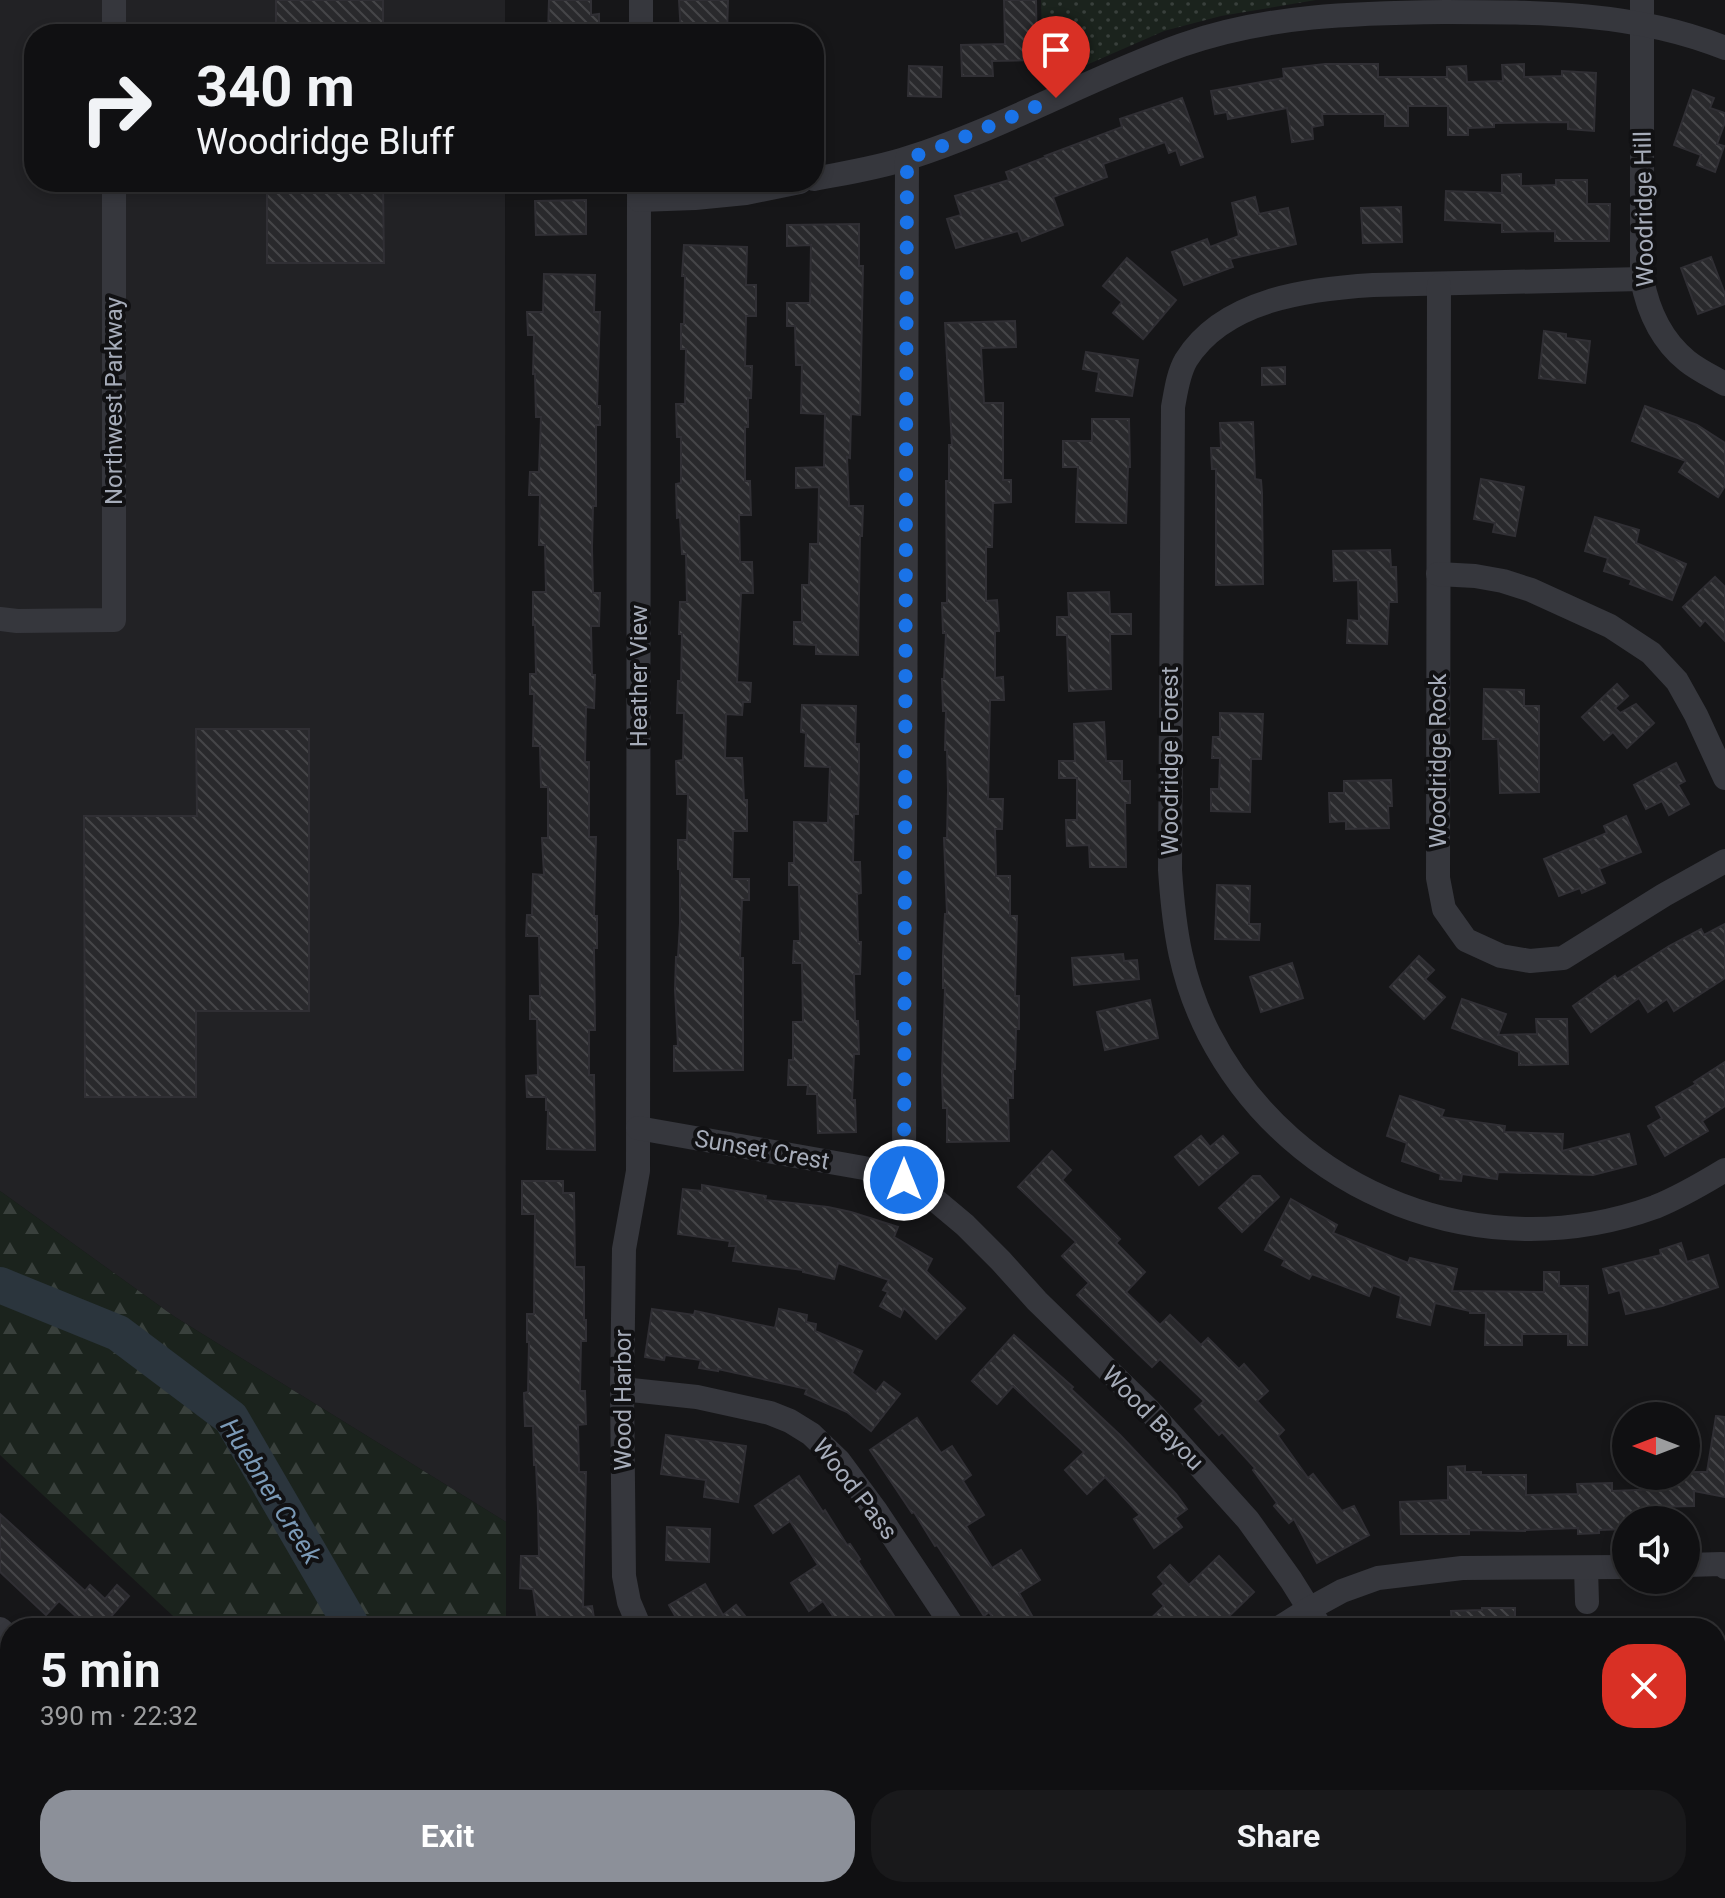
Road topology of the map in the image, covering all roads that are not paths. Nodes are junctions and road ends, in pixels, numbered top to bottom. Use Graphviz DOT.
graph roads {
  1 [pos="114,0"];
  2 [pos="641,0"];
  3 [pos="1642,12"];
  4 [pos="114,24"];
  5 [pos="641,24"];
  6 [pos="1725,48"];
  7 [pos="907,159"];
  8 [pos="824,177"];
  9 [pos="114,192"];
  10 [pos="639,192"];
  11 [pos="647,192"];
  12 [pos="751,192"];
  13 [pos="1642,279"];
  14 [pos="1439,285"];
  15 [pos="1725,384"];
  16 [pos="1438,574"];
  17 [pos="0,619"];
  18 [pos="1725,778"];
  19 [pos="1725,861"];
  20 [pos="638,1128"];
  21 [pos="1725,1170"];
  22 [pos="638,1171"];
  23 [pos="904,1180"];
  24 [pos="965,1225"];
  25 [pos="622,1389"];
  26 [pos="1700,1565"];
  27 [pos="1612,1567"];
  28 [pos="1725,1567"];
  29 [pos="1586,1568"];
  30 [pos="1587,1602"];
  31 [pos="636,1618"];
  32 [pos="948,1618"];
  33 [pos="1315,1618"];
  1 -- 4 [label="street"];
  2 -- 5 [label="street"];
  3 -- 6 [label="street"];
  3 -- 7 [label="street"];
  3 -- 13 [label="street, Woodridge Hill"];
  7 -- 8 [label="street"];
  7 -- 23 [label="street"];
  9 -- 17 [label="street, Northwest Parkway"];
  10 -- 20 [label="street, Heather View"];
  11 -- 12 [label="street"];
  13 -- 14 [label="street, Woodridge Forest"];
  13 -- 15 [label="street, Woodridge Hill"];
  14 -- 16 [label="street, Woodridge Rock"];
  14 -- 21 [label="street, Woodridge Forest"];
  16 -- 18 [label="street"];
  16 -- 19 [label="street, Woodridge Rock"];
  20 -- 22 [label="street, Heather View"];
  20 -- 23 [label="street, Sunset Crest"];
  22 -- 25 [label="street, Wood Harbor"];
  23 -- 24 [label="street, Sunset Crest"];
  24 -- 33 [label="street, Wood Bayou"];
  25 -- 31 [label="street, Wood Harbor"];
  25 -- 32 [label="street, Wood Pass"];
  26 -- 28 [label="street"];
  27 -- 29 [label="street"];
  29 -- 30 [label="street"];
  29 -- 33 [label="street"];
}
